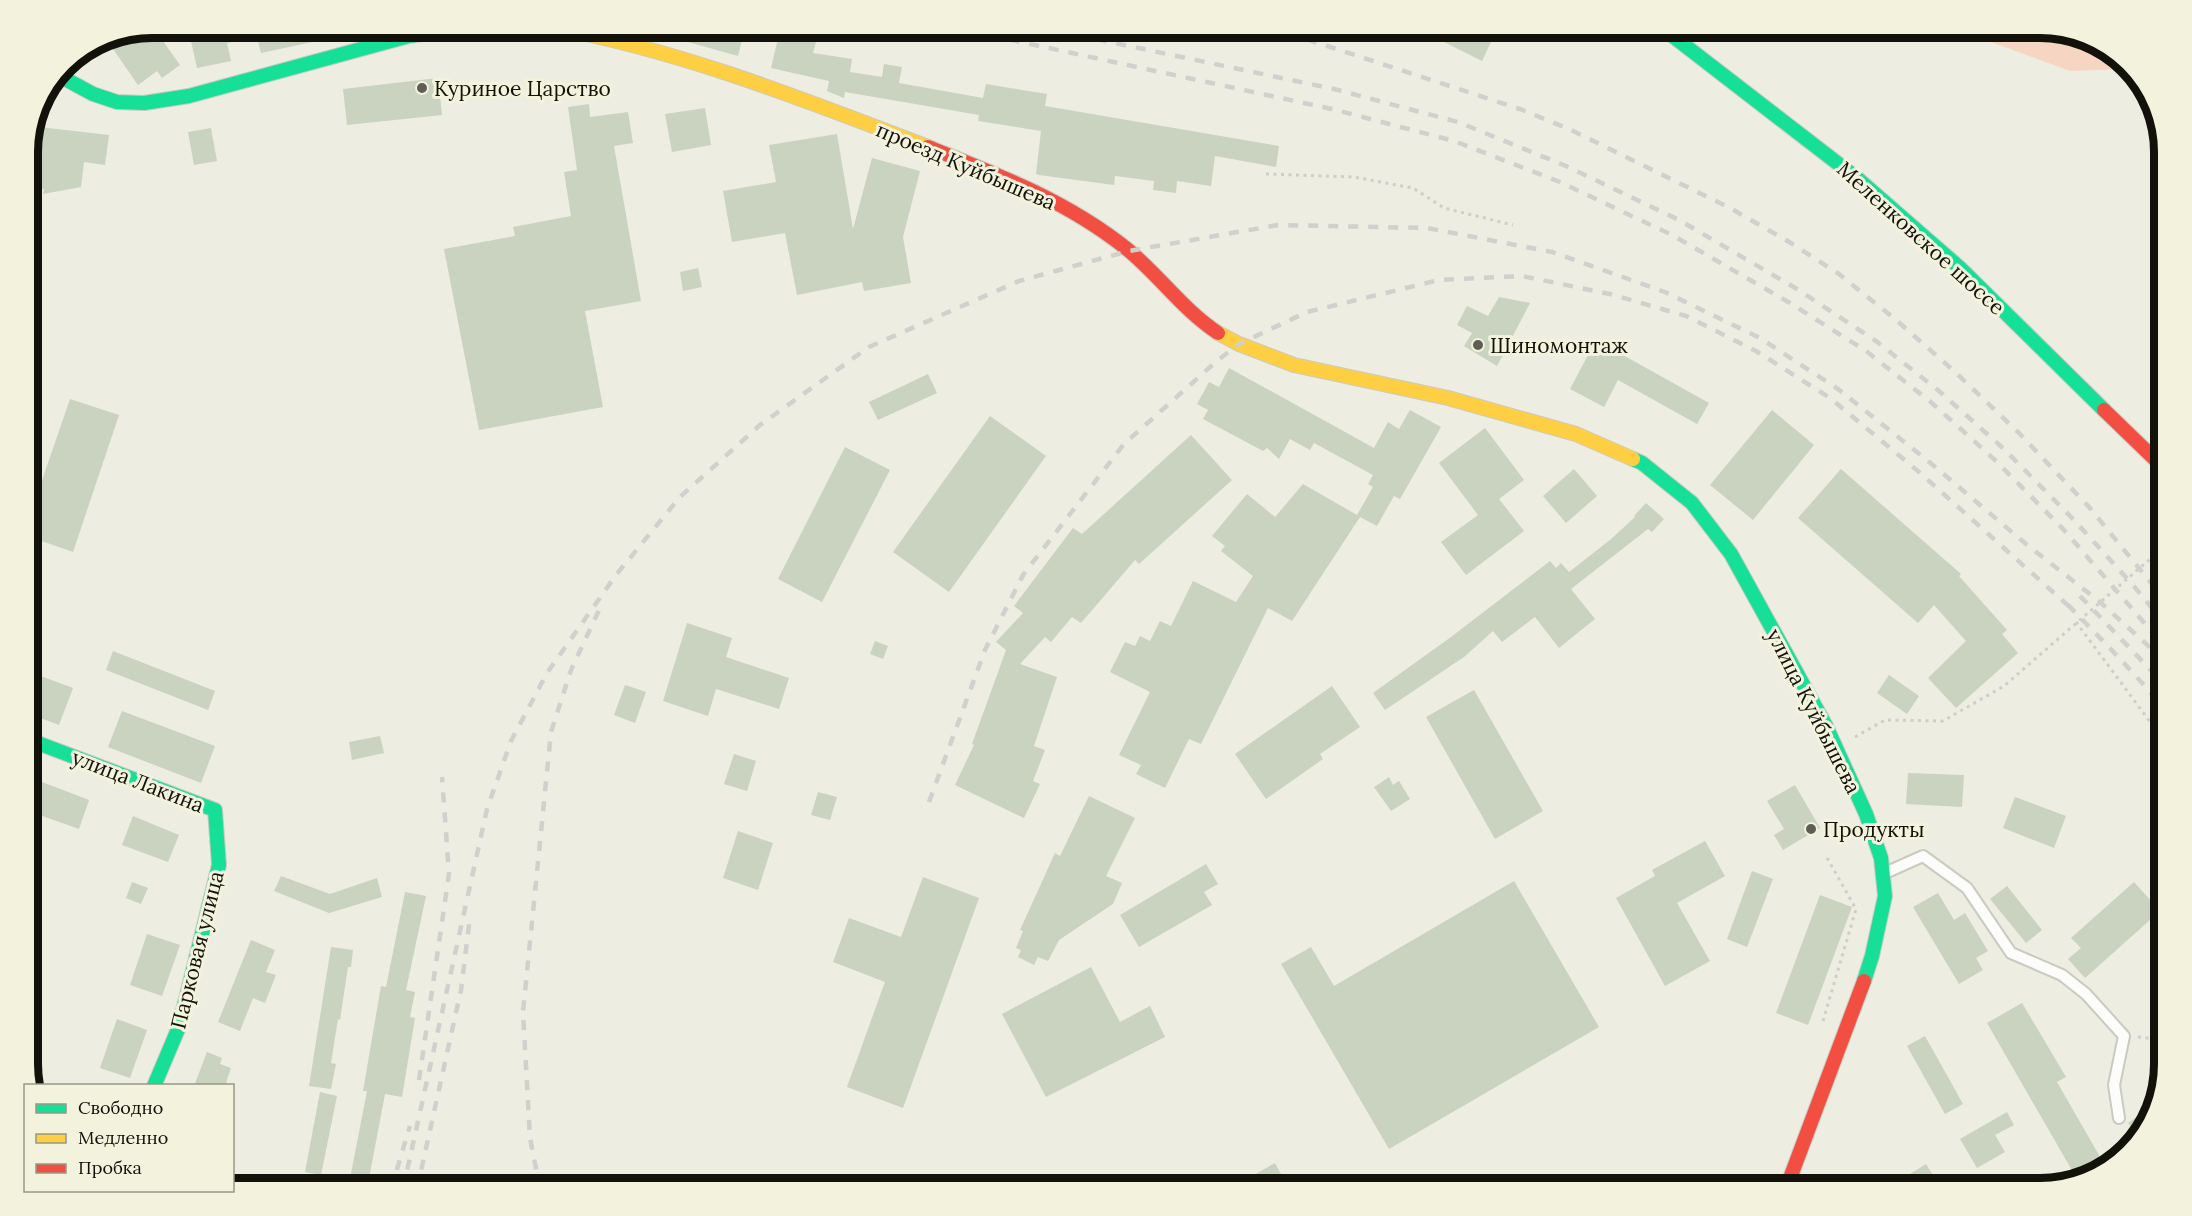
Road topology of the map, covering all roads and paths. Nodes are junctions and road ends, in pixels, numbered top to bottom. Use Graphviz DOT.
graph roads {
  1 [pos="402,38"];
  2 [pos="610,38"];
  3 [pos="1674,38"];
  4 [pos="65,77"];
  5 [pos="1266,174"];
  6 [pos="1514,225"];
  7 [pos="1448,398"];
  8 [pos="2154,458"];
  9 [pos="2154,555"];
  10 [pos="2076,622"];
  11 [pos="2154,727"];
  12 [pos="38,743"];
  13 [pos="1838,754"];
  14 [pos="215,810"];
  15 [pos="1826,856"];
  16 [pos="1884,873"];
  17 [pos="1822,1024"];
  18 [pos="2124,1036"];
  19 [pos="2154,1039"];
  20 [pos="155,1084"];
  21 [pos="2119,1118"];
  22 [pos="1790,1178"];
  1 -- 4 [label="street"];
  2 -- 7 [label="street, проезд Куйбышева"];
  3 -- 8 [label="street, Меленковское шоссе"];
  5 -- 6 [label="path"];
  7 -- 13 [label="street, улица Куйбышева"];
  9 -- 10 [label="path"];
  10 -- 11 [label="path"];
  10 -- 13 [label="path"];
  12 -- 14 [label="street, улица Лакина"];
  13 -- 16 [label="street, улица Куйбышева"];
  14 -- 20 [label="street, Парковая улица"];
  15 -- 17 [label="path"];
  16 -- 18 [label="lane"];
  16 -- 22 [label="street, улица Куйбышева"];
  18 -- 19 [label="path"];
  18 -- 21 [label="lane"];
}
